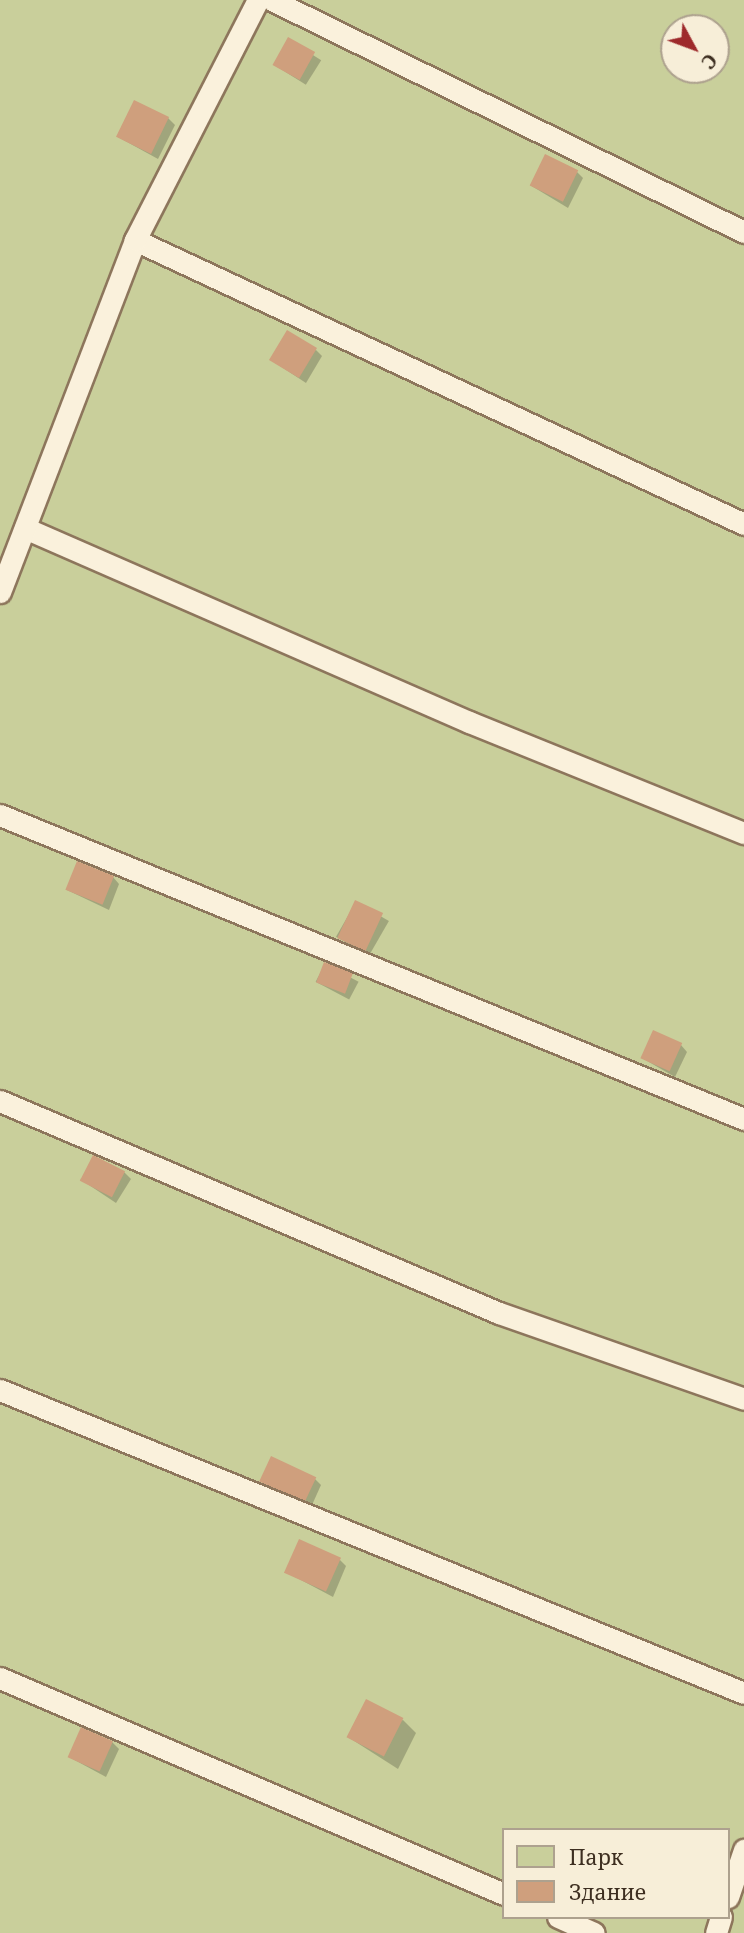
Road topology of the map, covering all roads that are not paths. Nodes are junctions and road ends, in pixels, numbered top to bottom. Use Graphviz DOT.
graph roads {
  1 [pos="258,0"];
  2 [pos="272,0"];
  3 [pos="744,232"];
  4 [pos="135,240"];
  5 [pos="744,524"];
  6 [pos="25,528"];
  7 [pos="0,592"];
  8 [pos="0,815"];
  9 [pos="744,833"];
  10 [pos="0,1101"];
  11 [pos="744,1119"];
  12 [pos="0,1390"];
  13 [pos="744,1399"];
  14 [pos="0,1678"];
  15 [pos="744,1693"];
  16 [pos="744,1850"];
  17 [pos="730,1891"];
  18 [pos="503,1894"];
  19 [pos="562,1919"];
  20 [pos="594,1933"];
  1 -- 4 [label="lane"];
  2 -- 3 [label="lane"];
  4 -- 5 [label="lane"];
  4 -- 6 [label="lane"];
  6 -- 7 [label="lane"];
  6 -- 9 [label="lane"];
  8 -- 11 [label="lane"];
  10 -- 13 [label="lane"];
  12 -- 15 [label="lane"];
  14 -- 18 [label="lane"];
  16 -- 17 [label="lane"];
  19 -- 20 [label="lane"];
}
